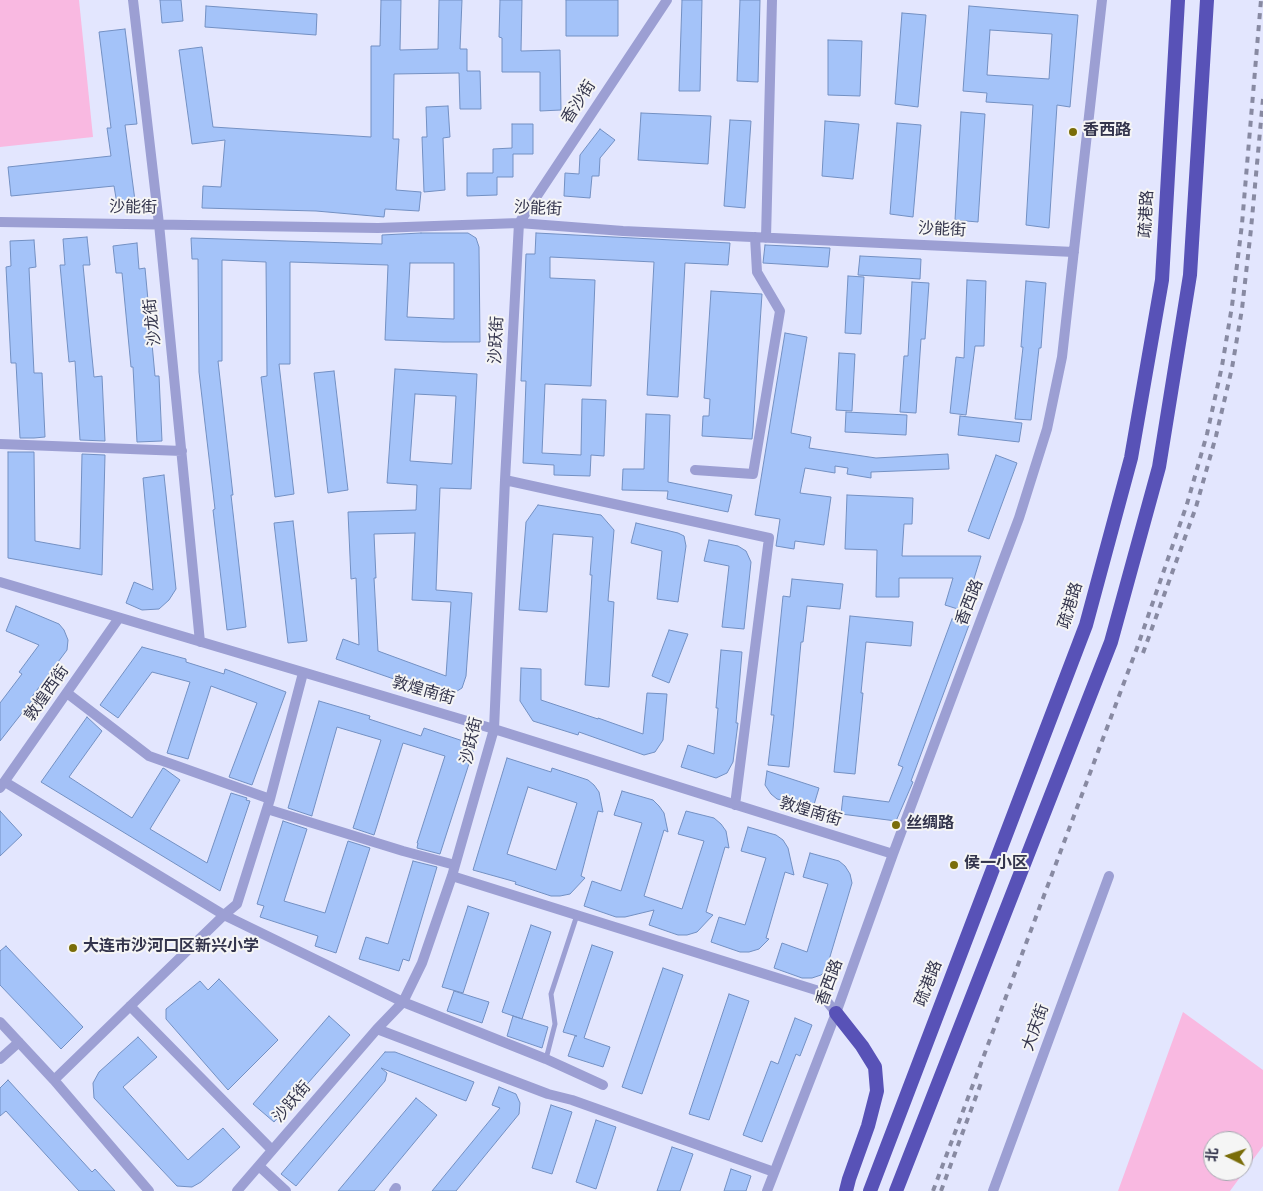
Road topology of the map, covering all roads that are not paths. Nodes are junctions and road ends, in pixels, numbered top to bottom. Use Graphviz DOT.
graph roads {
  1 [pos="133,0"];
  2 [pos="667,0"];
  3 [pos="772,0"];
  4 [pos="1102,0"];
  5 [pos="1178,0"];
  6 [pos="1207,0"];
  7 [pos="0,222"];
  8 [pos="519,223"];
  9 [pos="159,224"];
  10 [pos="755,237"];
  11 [pos="766,238"];
  12 [pos="1074,252"];
  13 [pos="0,444"];
  14 [pos="182,451"];
  15 [pos="695,470"];
  16 [pos="505,480"];
  17 [pos="0,582"];
  18 [pos="119,618"];
  19 [pos="200,642"];
  20 [pos="303,673"];
  21 [pos="67,693"];
  22 [pos="494,729"];
  23 [pos="2,785"];
  24 [pos="268,804"];
  25 [pos="735,805"];
  26 [pos="893,854"];
  27 [pos="455,865"];
  28 [pos="452,876"];
  29 [pos="1109,876"];
  30 [pos="224,915"];
  31 [pos="577,915"];
  32 [pos="403,1002"];
  33 [pos="130,1006"];
  34 [pos="836,1013"];
  35 [pos="0,1022"];
  36 [pos="377,1029"];
  37 [pos="19,1042"];
  38 [pos="0,1059"];
  39 [pos="546,1059"];
  40 [pos="54,1080"];
  41 [pos="603,1085"];
  42 [pos="272,1150"];
  43 [pos="259,1166"];
  44 [pos="774,1172"];
  45 [pos="149,1191"];
  46 [pos="237,1191"];
  47 [pos="286,1191"];
  48 [pos="767,1191"];
  49 [pos="846,1191"];
  50 [pos="870,1191"];
  51 [pos="896,1191"];
  52 [pos="993,1191"];
  1 -- 9 [label="street, 沙龙街"];
  2 -- 8 [label="street, 香沙街"];
  3 -- 11 [label="street"];
  4 -- 12 [label="street, 香西路"];
  5 -- 50 [label="highway, 疏港路"];
  6 -- 51 [label="highway"];
  7 -- 9 [label="street, 沙能街"];
  8 -- 9 [label="street, 沙能街"];
  8 -- 10 [label="street, 沙能街"];
  8 -- 16 [label="street, 沙跃街"];
  9 -- 14 [label="street, 沙龙街"];
  10 -- 11 [label="street, 沙能街"];
  10 -- 15 [label="street"];
  11 -- 12 [label="street, 沙能街"];
  12 -- 26 [label="street, 香西路"];
  13 -- 14 [label="street"];
  14 -- 19 [label="street, 沙龙街"];
  16 -- 22 [label="street, 沙跃街"];
  16 -- 25 [label="street"];
  17 -- 18 [label="street, 敦煌南街"];
  18 -- 19 [label="street, 敦煌南街"];
  18 -- 21 [label="street, 敦煌西街"];
  19 -- 20 [label="street, 敦煌南街"];
  20 -- 22 [label="street, 敦煌南街"];
  20 -- 24 [label="street"];
  21 -- 23 [label="street, 敦煌西街"];
  21 -- 24 [label="street"];
  22 -- 25 [label="street, 敦煌南街"];
  22 -- 27 [label="street, 沙跃街"];
  23 -- 30 [label="street"];
  24 -- 27 [label="street"];
  24 -- 30 [label="street"];
  25 -- 26 [label="street, 敦煌南街"];
  26 -- 34 [label="street, 香西路"];
  27 -- 28 [label="street, 沙跃街"];
  28 -- 31 [label="street"];
  28 -- 32 [label="street, 沙跃街"];
  29 -- 52 [label="street, 大庆街"];
  30 -- 32 [label="street"];
  30 -- 33 [label="street"];
  31 -- 34 [label="street"];
  31 -- 39 [label="lane"];
  32 -- 36 [label="street, 沙跃街"];
  32 -- 39 [label="street"];
  33 -- 40 [label="street"];
  33 -- 42 [label="street"];
  34 -- 44 [label="street, 香西路"];
  34 -- 49 [label="highway"];
  35 -- 37 [label="street"];
  36 -- 42 [label="street, 沙跃街"];
  36 -- 44 [label="street"];
  37 -- 38 [label="street"];
  37 -- 40 [label="street"];
  39 -- 41 [label="street"];
  40 -- 45 [label="street"];
  42 -- 43 [label="street, 沙跃街"];
  43 -- 46 [label="street, 沙跃街"];
  43 -- 47 [label="street"];
  44 -- 48 [label="street, 香西路"];
}
